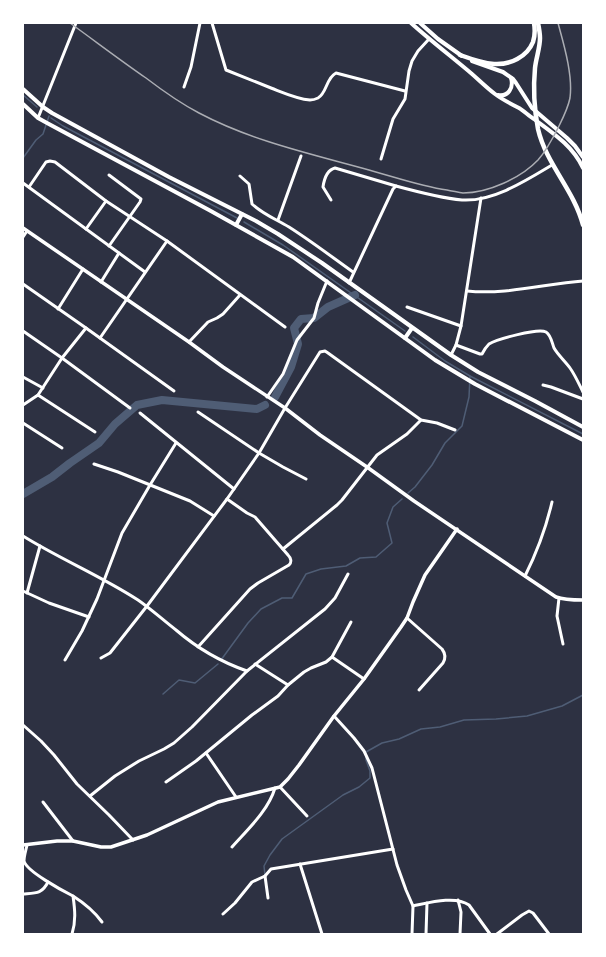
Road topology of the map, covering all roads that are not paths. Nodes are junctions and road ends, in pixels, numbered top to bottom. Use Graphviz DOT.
graph roads {
  1 [pos="76,23"];
  2 [pos="200,23"];
  3 [pos="212,23"];
  4 [pos="411,23"];
  5 [pos="420,23"];
  6 [pos="534,23"];
  7 [pos="538,23"];
  8 [pos="429,39"];
  9 [pos="460,55"];
  10 [pos="508,76"];
  11 [pos="184,87"];
  12 [pos="23,89"];
  13 [pos="405,91"];
  14 [pos="494,94"];
  15 [pos="23,104"];
  16 [pos="43,108"];
  17 [pos="38,118"];
  18 [pos="559,134"];
  19 [pos="301,156"];
  20 [pos="583,157"];
  21 [pos="381,159"];
  22 [pos="552,165"];
  23 [pos="583,168"];
  24 [pos="109,175"];
  25 [pos="240,176"];
  26 [pos="23,183"];
  27 [pos="396,186"];
  28 [pos="29,187"];
  29 [pos="481,198"];
  30 [pos="331,200"];
  31 [pos="106,201"];
  32 [pos="242,214"];
  33 [pos="130,217"];
  34 [pos="278,220"];
  35 [pos="236,225"];
  36 [pos="583,225"];
  37 [pos="23,228"];
  38 [pos="86,229"];
  39 [pos="27,231"];
  40 [pos="23,237"];
  41 [pos="167,241"];
  42 [pos="109,246"];
  43 [pos="119,253"];
  44 [pos="83,269"];
  45 [pos="145,272"];
  46 [pos="354,272"];
  47 [pos="327,281"];
  48 [pos="583,281"];
  49 [pos="101,283"];
  50 [pos="349,283"];
  51 [pos="23,284"];
  52 [pos="467,291"];
  53 [pos="240,295"];
  54 [pos="126,299"];
  55 [pos="406,307"];
  56 [pos="58,309"];
  57 [pos="461,326"];
  58 [pos="285,327"];
  59 [pos="86,328"];
  60 [pos="412,328"];
  61 [pos="23,331"];
  62 [pos="100,338"];
  63 [pos="405,338"];
  64 [pos="188,342"];
  65 [pos="456,345"];
  66 [pos="451,355"];
  67 [pos="62,358"];
  68 [pos="23,377"];
  69 [pos="542,385"];
  70 [pos="43,388"];
  71 [pos="174,392"];
  72 [pos="583,392"];
  73 [pos="38,395"];
  74 [pos="267,397"];
  75 [pos="583,399"];
  76 [pos="23,405"];
  77 [pos="130,408"];
  78 [pos="285,408"];
  79 [pos="198,412"];
  80 [pos="140,413"];
  81 [pos="421,420"];
  82 [pos="23,424"];
  83 [pos="583,427"];
  84 [pos="455,430"];
  85 [pos="95,432"];
  86 [pos="583,440"];
  87 [pos="176,443"];
  88 [pos="62,448"];
  89 [pos="259,453"];
  90 [pos="94,464"];
  91 [pos="367,467"];
  92 [pos="306,479"];
  93 [pos="150,485"];
  94 [pos="234,489"];
  95 [pos="227,499"];
  96 [pos="552,502"];
  97 [pos="214,516"];
  98 [pos="457,529"];
  99 [pos="23,536"];
  100 [pos="40,546"];
  101 [pos="283,549"];
  102 [pos="348,574"];
  103 [pos="525,576"];
  104 [pos="105,580"];
  105 [pos="23,591"];
  106 [pos="27,593"];
  107 [pos="559,598"];
  108 [pos="583,600"];
  109 [pos="147,606"];
  110 [pos="89,617"];
  111 [pos="407,618"];
  112 [pos="351,622"];
  113 [pos="563,644"];
  114 [pos="198,647"];
  115 [pos="101,658"];
  116 [pos="332,658"];
  117 [pos="65,660"];
  118 [pos="255,664"];
  119 [pos="247,671"];
  120 [pos="364,679"];
  121 [pos="288,685"];
  122 [pos="419,690"];
  123 [pos="334,716"];
  124 [pos="23,725"];
  125 [pos="206,754"];
  126 [pos="166,782"];
  127 [pos="280,787"];
  128 [pos="275,788"];
  129 [pos="90,796"];
  130 [pos="236,797"];
  131 [pos="43,802"];
  132 [pos="307,816"];
  133 [pos="133,840"];
  134 [pos="73,841"];
  135 [pos="25,845"];
  136 [pos="232,847"];
  137 [pos="393,850"];
  138 [pos="300,864"];
  139 [pos="265,876"];
  140 [pos="48,882"];
  141 [pos="23,894"];
  142 [pos="73,896"];
  143 [pos="268,898"];
  144 [pos="458,900"];
  145 [pos="427,903"];
  146 [pos="413,906"];
  147 [pos="223,914"];
  148 [pos="102,922"];
  149 [pos="72,934"];
  150 [pos="322,934"];
  151 [pos="412,934"];
  152 [pos="426,934"];
  153 [pos="460,934"];
  154 [pos="490,934"];
  155 [pos="497,934"];
  156 [pos="549,934"];
  1 -- 16 [label="street"];
  2 -- 11 [label="street"];
  3 -- 13 [label="street"];
  4 -- 8 [label="main road"];
  5 -- 9 [label="main road"];
  6 -- 9 [label="main road"];
  7 -- 22 [label="main road"];
  8 -- 13 [label="street"];
  8 -- 14 [label="main road"];
  9 -- 10 [label="main road"];
  10 -- 14 [label="main road"];
  10 -- 18 [label="main road"];
  12 -- 16 [label="main road"];
  13 -- 21 [label="street"];
  14 -- 18 [label="main road"];
  15 -- 17 [label="main road"];
  16 -- 17 [label="street"];
  16 -- 32 [label="main road"];
  17 -- 35 [label="main road"];
  18 -- 20 [label="main road"];
  18 -- 23 [label="main road"];
  19 -- 34 [label="street"];
  22 -- 29 [label="street"];
  22 -- 36 [label="main road"];
  24 -- 33 [label="street"];
  25 -- 34 [label="street"];
  26 -- 28 [label="street"];
  27 -- 29 [label="street"];
  27 -- 30 [label="street"];
  27 -- 46 [label="street"];
  28 -- 31 [label="street"];
  28 -- 38 [label="street"];
  29 -- 52 [label="street"];
  31 -- 33 [label="street"];
  31 -- 38 [label="street"];
  32 -- 35 [label="main road"];
  32 -- 50 [label="main road"];
  33 -- 41 [label="street"];
  33 -- 42 [label="street"];
  34 -- 46 [label="street"];
  35 -- 47 [label="main road"];
  37 -- 39 [label="street"];
  38 -- 42 [label="street"];
  39 -- 40 [label="street"];
  39 -- 44 [label="street"];
  41 -- 45 [label="street"];
  41 -- 53 [label="street"];
  42 -- 43 [label="street"];
  43 -- 45 [label="street"];
  43 -- 49 [label="street"];
  44 -- 49 [label="street"];
  44 -- 56 [label="street"];
  45 -- 54 [label="street"];
  46 -- 50 [label="street"];
  47 -- 63 [label="main road"];
  47 -- 74 [label="street"];
  48 -- 52 [label="street"];
  49 -- 54 [label="street"];
  50 -- 60 [label="main road"];
  51 -- 56 [label="street"];
  52 -- 57 [label="street"];
  53 -- 58 [label="street"];
  53 -- 64 [label="street"];
  54 -- 62 [label="street"];
  54 -- 64 [label="street"];
  55 -- 57 [label="street"];
  56 -- 59 [label="street"];
  57 -- 65 [label="street"];
  59 -- 62 [label="street"];
  59 -- 67 [label="street"];
  60 -- 63 [label="main road"];
  60 -- 66 [label="main road"];
  61 -- 67 [label="street"];
  62 -- 71 [label="street"];
  63 -- 86 [label="main road"];
  64 -- 74 [label="street"];
  65 -- 66 [label="street"];
  65 -- 72 [label="street"];
  66 -- 83 [label="main road"];
  67 -- 70 [label="street"];
  67 -- 77 [label="street"];
  68 -- 70 [label="street"];
  69 -- 75 [label="street"];
  70 -- 73 [label="street"];
  73 -- 76 [label="street"];
  73 -- 85 [label="street"];
  74 -- 78 [label="street"];
  78 -- 81 [label="street"];
  78 -- 89 [label="street"];
  78 -- 91 [label="street"];
  79 -- 89 [label="street"];
  80 -- 87 [label="street"];
  81 -- 84 [label="street"];
  81 -- 91 [label="street"];
  82 -- 88 [label="street"];
  87 -- 93 [label="street"];
  87 -- 94 [label="street"];
  89 -- 92 [label="street"];
  89 -- 94 [label="street"];
  90 -- 93 [label="street"];
  91 -- 98 [label="street"];
  91 -- 101 [label="street"];
  93 -- 97 [label="street"];
  93 -- 104 [label="street"];
  94 -- 95 [label="street"];
  95 -- 97 [label="street"];
  95 -- 101 [label="street"];
  96 -- 103 [label="street"];
  97 -- 109 [label="street"];
  98 -- 103 [label="street"];
  98 -- 111 [label="street"];
  99 -- 100 [label="street"];
  100 -- 104 [label="street"];
  100 -- 106 [label="street"];
  101 -- 114 [label="street"];
  102 -- 118 [label="street"];
  103 -- 107 [label="street"];
  104 -- 109 [label="street"];
  104 -- 110 [label="street"];
  105 -- 106 [label="street"];
  106 -- 110 [label="street"];
  107 -- 108 [label="street"];
  107 -- 113 [label="street"];
  109 -- 114 [label="street"];
  109 -- 115 [label="street"];
  110 -- 117 [label="street"];
  111 -- 120 [label="street"];
  111 -- 122 [label="street"];
  112 -- 116 [label="street"];
  114 -- 119 [label="street"];
  116 -- 120 [label="street"];
  116 -- 121 [label="street"];
  118 -- 119 [label="street"];
  118 -- 121 [label="street"];
  119 -- 129 [label="street"];
  120 -- 123 [label="street"];
  121 -- 125 [label="street"];
  123 -- 127 [label="street"];
  123 -- 137 [label="street"];
  124 -- 129 [label="street"];
  125 -- 126 [label="street"];
  125 -- 130 [label="street"];
  127 -- 128 [label="street"];
  127 -- 132 [label="street"];
  128 -- 130 [label="street"];
  128 -- 136 [label="street"];
  129 -- 133 [label="street"];
  130 -- 133 [label="street"];
  131 -- 134 [label="street"];
  133 -- 134 [label="street"];
  134 -- 135 [label="street"];
  135 -- 140 [label="street"];
  137 -- 138 [label="street"];
  137 -- 146 [label="street"];
  138 -- 139 [label="street"];
  138 -- 150 [label="street"];
  139 -- 143 [label="street"];
  139 -- 147 [label="street"];
  140 -- 141 [label="street"];
  140 -- 142 [label="street"];
  142 -- 148 [label="street"];
  142 -- 149 [label="street"];
  144 -- 145 [label="street"];
  144 -- 153 [label="street"];
  144 -- 154 [label="street"];
  145 -- 146 [label="street"];
  145 -- 152 [label="street"];
  146 -- 151 [label="street"];
  155 -- 156 [label="street"];
}
